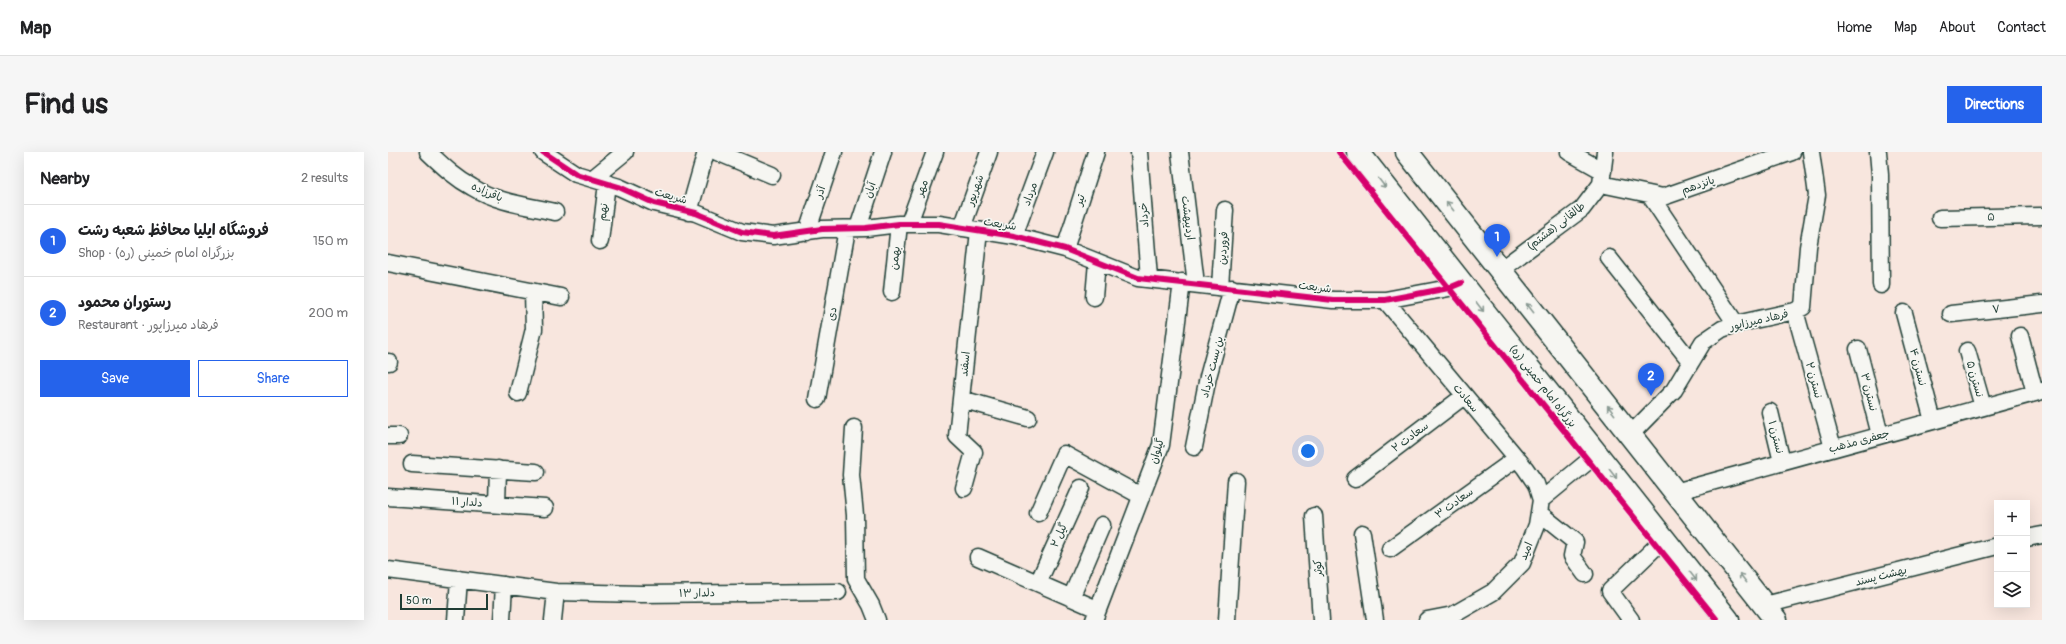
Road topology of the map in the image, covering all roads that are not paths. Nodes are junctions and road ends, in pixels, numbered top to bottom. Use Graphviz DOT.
graph roads {
  1 [pos="428,152"];
  2 [pos="543,152"];
  3 [pos="625,152"];
  4 [pos="706,152"];
  5 [pos="717,152"];
  6 [pos="834,152"];
  7 [pos="883,152"];
  8 [pos="935,152"];
  9 [pos="989,152"];
  10 [pos="1045,152"];
  11 [pos="1096,152"];
  12 [pos="1138,152"];
  13 [pos="1180,152"];
  14 [pos="1358,152"];
  15 [pos="1407,152"];
  16 [pos="1569,152"];
  17 [pos="1605,152"];
  18 [pos="1792,152"];
  19 [pos="1811,152"];
  20 [pos="1878,152"];
  21 [pos="772,175"];
  22 [pos="1602,177"];
  23 [pos="600,181"];
  24 [pos="1649,194"];
  25 [pos="1225,210"];
  26 [pos="555,212"];
  27 [pos="689,212"];
  28 [pos="2042,216"];
  29 [pos="1940,218"];
  30 [pos="904,224"];
  31 [pos="962,228"];
  32 [pos="852,229"];
  33 [pos="979,231"];
  34 [pos="806,232"];
  35 [pos="1014,236"];
  36 [pos="600,241"];
  37 [pos="1065,249"];
  38 [pos="1609,258"];
  39 [pos="1097,262"];
  40 [pos="388,263"];
  41 [pos="1500,270"];
  42 [pos="1149,278"];
  43 [pos="1189,283"];
  44 [pos="1461,283"];
  45 [pos="1881,285"];
  46 [pos="1226,287"];
  47 [pos="533,292"];
  48 [pos="892,292"];
  49 [pos="561,297"];
  50 [pos="1094,297"];
  51 [pos="1385,300"];
  52 [pos="2042,304"];
  53 [pos="1795,311"];
  54 [pos="1904,313"];
  55 [pos="1951,314"];
  56 [pos="1736,324"];
  57 [pos="2020,336"];
  58 [pos="1858,349"];
  59 [pos="1967,350"];
  60 [pos="1691,362"];
  61 [pos="2038,392"];
  62 [pos="518,393"];
  63 [pos="1464,396"];
  64 [pos="816,399"];
  65 [pos="961,399"];
  66 [pos="1983,407"];
  67 [pos="1770,412"];
  68 [pos="1028,418"];
  69 [pos="1933,421"];
  70 [pos="854,428"];
  71 [pos="1630,435"];
  72 [pos="1880,435"];
  73 [pos="1194,446"];
  74 [pos="1833,448"];
  75 [pos="1597,454"];
  76 [pos="1517,458"];
  77 [pos="1782,462"];
  78 [pos="412,464"];
  79 [pos="498,470"];
  80 [pos="536,472"];
  81 [pos="1355,479"];
  82 [pos="1236,481"];
  83 [pos="964,488"];
  84 [pos="1081,488"];
  85 [pos="1675,492"];
  86 [pos="1141,496"];
  87 [pos="388,497"];
  88 [pos="497,504"];
  89 [pos="1540,506"];
  90 [pos="545,508"];
  91 [pos="1038,513"];
  92 [pos="1314,516"];
  93 [pos="1102,525"];
  94 [pos="1362,533"];
  95 [pos="2042,535"];
  96 [pos="2030,537"];
  97 [pos="1664,539"];
  98 [pos="1994,547"];
  99 [pos="1390,548"];
  100 [pos="978,557"];
  101 [pos="388,570"];
  102 [pos="1585,574"];
  103 [pos="459,579"];
  104 [pos="1038,583"];
  105 [pos="504,585"];
  106 [pos="556,592"];
  107 [pos="838,592"];
  108 [pos="1071,598"];
  109 [pos="1770,613"];
  110 [pos="1095,615"];
  111 [pos="456,620"];
  112 [pos="502,620"];
  113 [pos="553,620"];
  114 [pos="877,620"];
  115 [pos="1227,620"];
  116 [pos="1322,620"];
  117 [pos="1375,620"];
  118 [pos="1427,620"];
  119 [pos="1631,620"];
  120 [pos="1728,620"];
  1 -- 26 [label="street, باقرزاده"];
  2 -- 23 [label="street, شریعت"];
  3 -- 23 [label="street"];
  4 -- 27 [label="street"];
  5 -- 21 [label="street"];
  6 -- 34 [label="street, آذر"];
  7 -- 32 [label="street, آبان"];
  8 -- 30 [label="street, مهر"];
  9 -- 31 [label="street, شهریور"];
  10 -- 35 [label="street, مرداد"];
  11 -- 37 [label="street, تیر"];
  12 -- 42 [label="street, خرداد"];
  13 -- 43 [label="street, اردیبهشت"];
  14 -- 44 [label="highway, بزرگراه امام خمینی (ره), one-way"];
  41 -- 15 [label="highway, one-way"];
  16 -- 22 [label="street, پانزدهم"];
  17 -- 22 [label="street, طالقانی (هشتم)"];
  18 -- 24 [label="street, پانزدهم"];
  19 -- 53 [label="street"];
  20 -- 45 [label="street"];
  22 -- 24 [label="street, پانزدهم"];
  22 -- 41 [label="street, طالقانی (هشتم)"];
  23 -- 27 [label="street, شریعت"];
  23 -- 36 [label="street, نهم"];
  24 -- 56 [label="street"];
  25 -- 46 [label="street, فروردین"];
  27 -- 34 [label="street, شریعت"];
  28 -- 29 [label="street, ۵"];
  30 -- 31 [label="street, شریعت"];
  30 -- 32 [label="street, شریعت"];
  30 -- 48 [label="street, بهمن"];
  31 -- 33 [label="street, شریعت"];
  32 -- 34 [label="street, شریعت"];
  32 -- 64 [label="street, دی"];
  33 -- 35 [label="street, شریعت"];
  33 -- 65 [label="street, اسفند"];
  35 -- 37 [label="street, شریعت"];
  37 -- 39 [label="street, شریعت"];
  38 -- 60 [label="street"];
  39 -- 42 [label="street, شریعت"];
  39 -- 50 [label="street"];
  40 -- 47 [label="street"];
  71 -- 41 [label="highway, one-way"];
  42 -- 43 [label="street, شریعت"];
  43 -- 46 [label="street, شریعت"];
  43 -- 86 [label="street, گیلوان"];
  44 -- 51 [label="street, شریعت"];
  44 -- 75 [label="highway, بزرگراه امام خمینی (ره), one-way"];
  46 -- 51 [label="street, شریعت"];
  46 -- 73 [label="street, بن بست خرداد"];
  47 -- 49 [label="street"];
  47 -- 62 [label="street"];
  51 -- 63 [label="street, سعادت"];
  52 -- 55 [label="street, ۷"];
  53 -- 56 [label="street, فرهاد میرزاپور"];
  53 -- 74 [label="street, نسترن ۲"];
  54 -- 69 [label="street, نسترن ۴"];
  56 -- 60 [label="street, فرهاد میرزاپور"];
  57 -- 61 [label="street"];
  58 -- 72 [label="street, نسترن ۳"];
  59 -- 66 [label="street, نسترن ۵"];
  60 -- 71 [label="street, فرهاد میرزاپور"];
  61 -- 66 [label="street, جعفری مذهب"];
  63 -- 76 [label="street, سعادت"];
  63 -- 81 [label="street, سعادت ۲"];
  65 -- 68 [label="street"];
  65 -- 83 [label="street, اسفند"];
  66 -- 69 [label="street, جعفری مذهب"];
  67 -- 77 [label="street, نسترن ۱"];
  69 -- 72 [label="street, جعفری مذهب"];
  70 -- 114 [label="street"];
  71 -- 85 [label="highway"];
  72 -- 74 [label="street, جعفری مذهب"];
  74 -- 77 [label="street, جعفری مذهب"];
  75 -- 89 [label="street"];
  75 -- 97 [label="highway, بزرگراه امام خمینی (ره), one-way"];
  76 -- 89 [label="street, سعادت"];
  76 -- 99 [label="street, سعادت ۳"];
  77 -- 85 [label="street, جعفری مذهب"];
  78 -- 79 [label="street"];
  79 -- 80 [label="street"];
  79 -- 88 [label="street"];
  82 -- 115 [label="street"];
  84 -- 104 [label="street, گیل ۲"];
  109 -- 85 [label="highway, one-way"];
  86 -- 91 [label="street"];
  86 -- 110 [label="street, گیلوان"];
  87 -- 88 [label="street, دلدار ۱۱"];
  88 -- 90 [label="street, دلدار ۱۱"];
  89 -- 102 [label="street"];
  89 -- 118 [label="street, امید"];
  92 -- 116 [label="street, کوثر"];
  93 -- 108 [label="street"];
  94 -- 117 [label="street"];
  95 -- 96 [label="street"];
  97 -- 119 [label="street"];
  97 -- 120 [label="highway, بزرگراه امام خمینی (ره), one-way"];
  98 -- 109 [label="street, بهشت پسند"];
  100 -- 104 [label="street, گیلوان"];
  101 -- 103 [label="street, دلدار ۱۳"];
  103 -- 105 [label="street, دلدار ۱۳"];
  103 -- 111 [label="street"];
  104 -- 108 [label="street, گیلوان"];
  105 -- 106 [label="street, دلدار ۱۳"];
  105 -- 112 [label="street"];
  106 -- 107 [label="street, دلدار ۱۳"];
  106 -- 113 [label="street"];
  108 -- 110 [label="street, گیلوان"];
}
